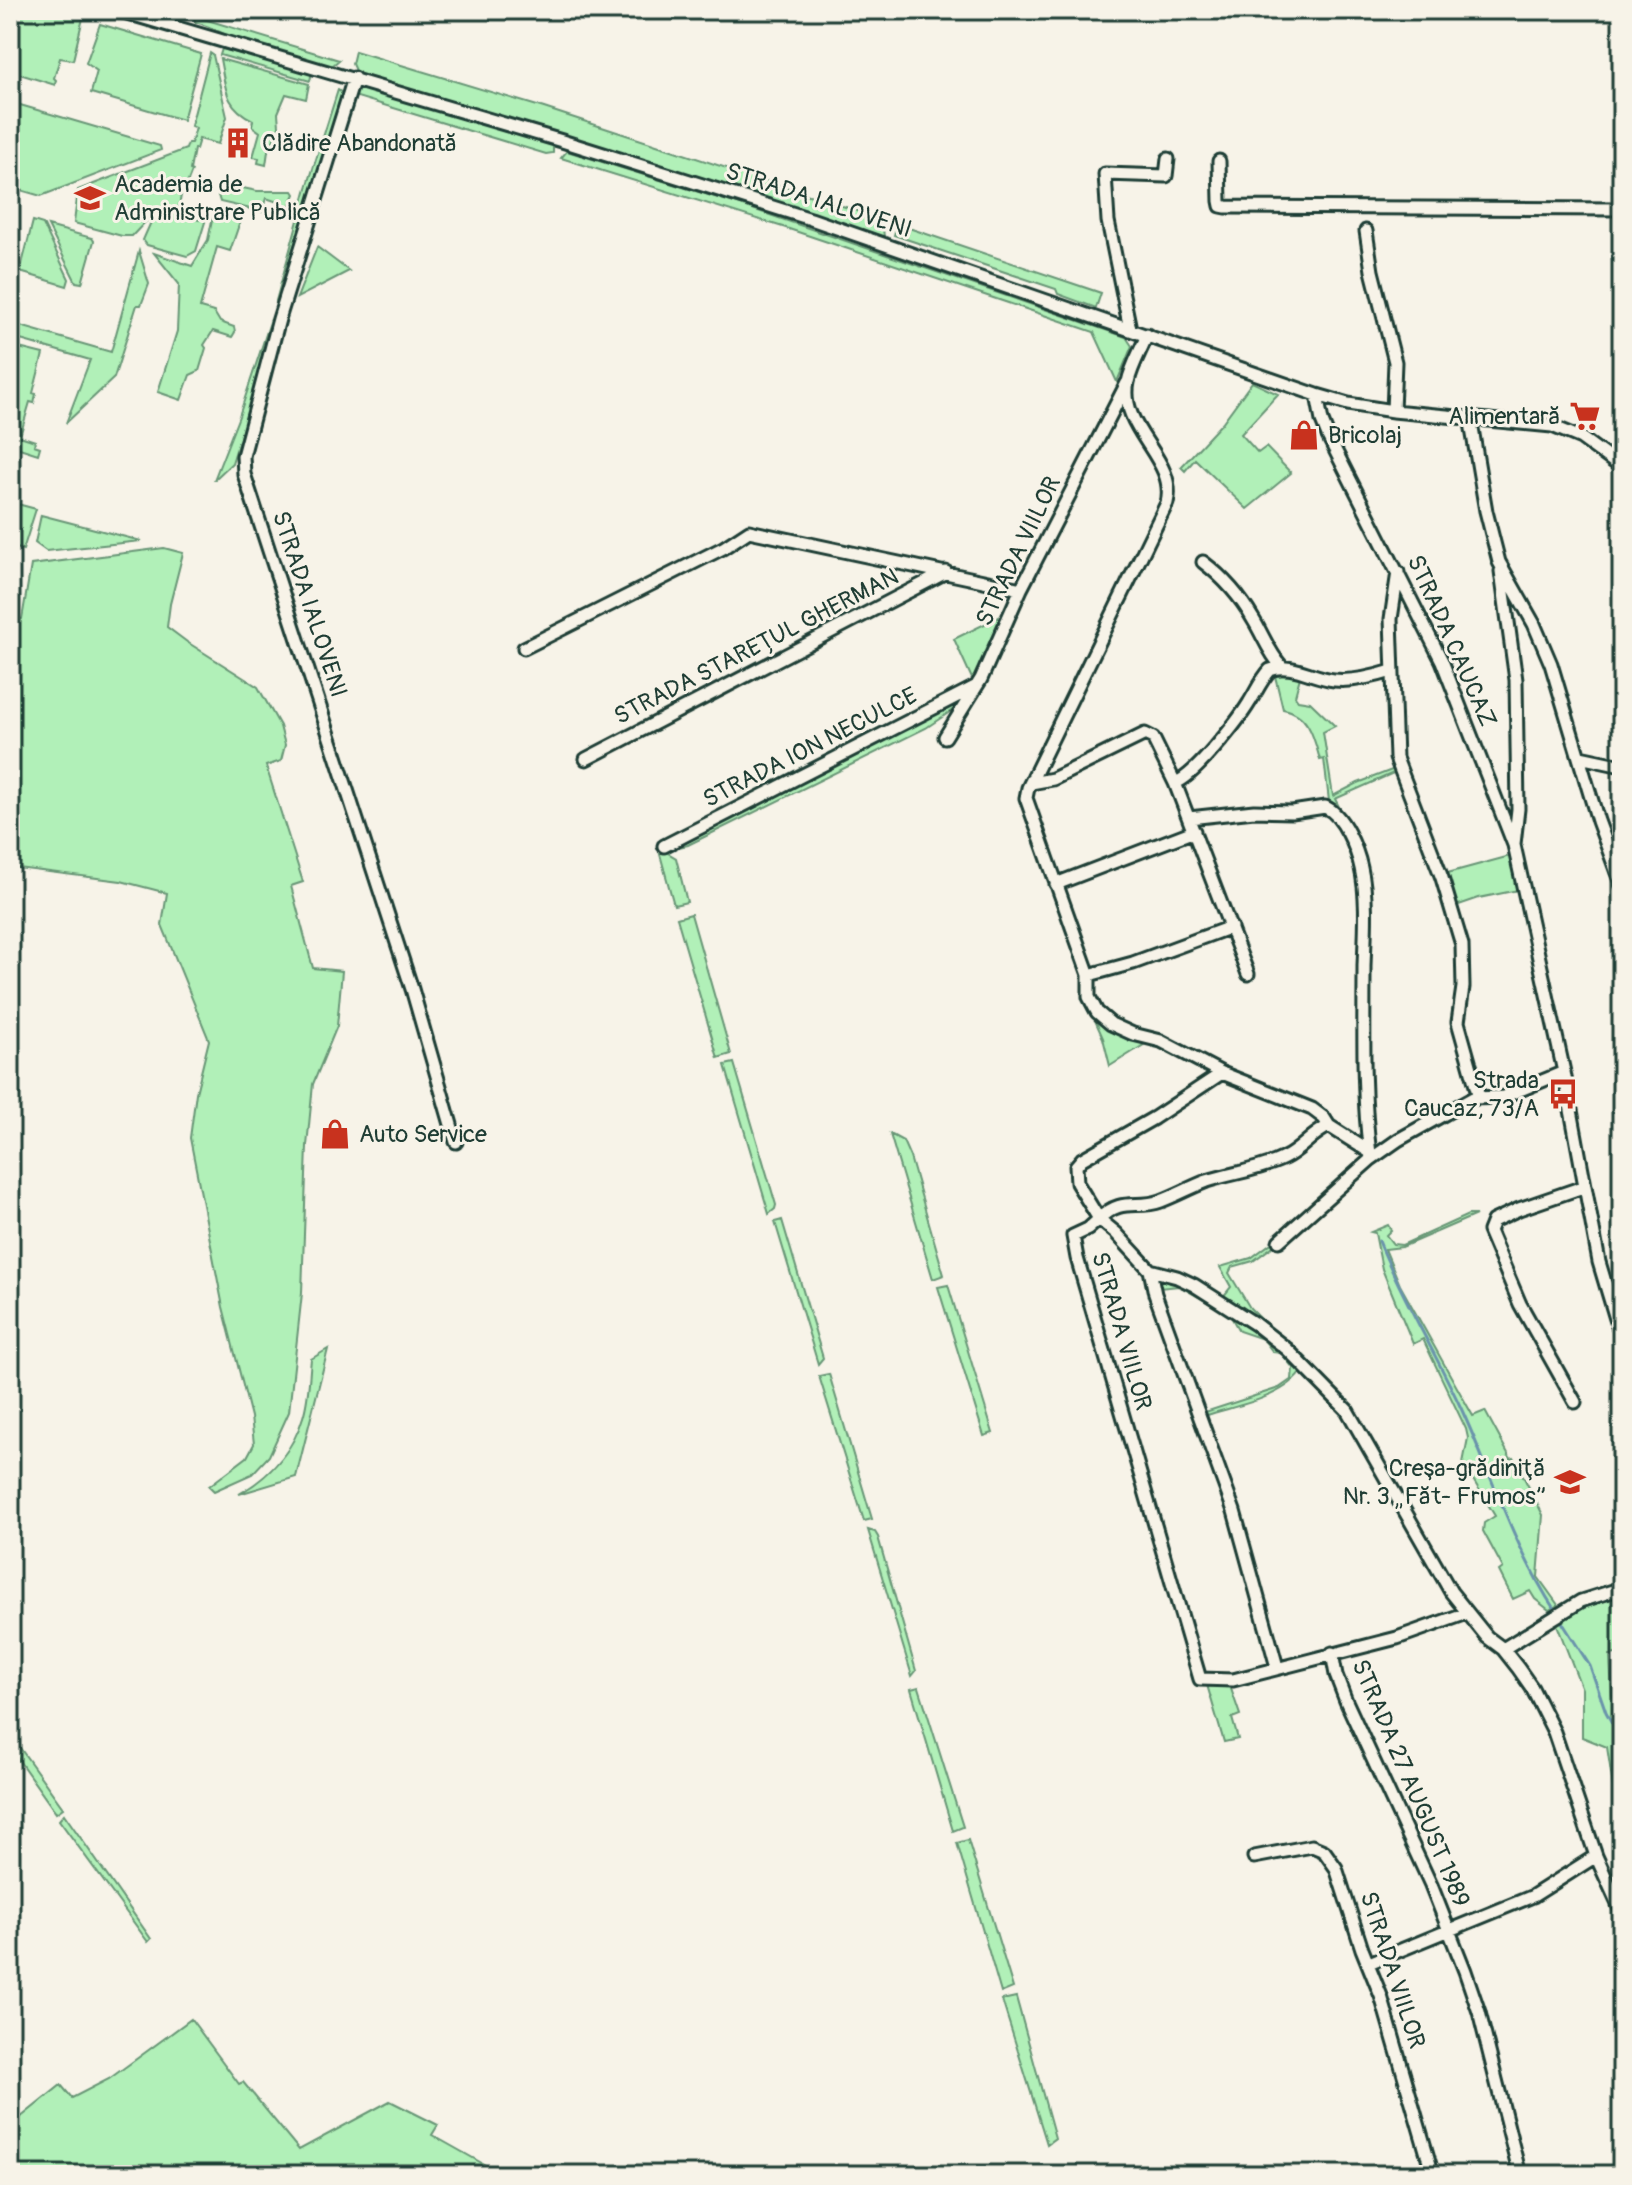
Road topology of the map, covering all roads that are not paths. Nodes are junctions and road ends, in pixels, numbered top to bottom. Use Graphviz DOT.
graph roads {
  1 [pos="117,10"];
  2 [pos="354,78"];
  3 [pos="1168,159"];
  4 [pos="1219,161"];
  5 [pos="1622,209"];
  6 [pos="1366,231"];
  7 [pos="1130,329"];
  8 [pos="1147,335"];
  9 [pos="1127,383"];
  10 [pos="1317,395"];
  11 [pos="1393,411"];
  12 [pos="1470,417"];
  13 [pos="1622,468"];
  14 [pos="1203,562"];
  15 [pos="1499,562"];
  16 [pos="946,572"];
  17 [pos="1398,572"];
  18 [pos="1021,589"];
  19 [pos="524,648"];
  20 [pos="1282,667"];
  21 [pos="1392,671"];
  22 [pos="976,687"];
  23 [pos="945,737"];
  24 [pos="1580,757"];
  25 [pos="586,759"];
  26 [pos="1622,766"];
  27 [pos="1031,783"];
  28 [pos="1175,783"];
  29 [pos="1189,818"];
  30 [pos="1194,831"];
  31 [pos="1514,845"];
  32 [pos="664,846"];
  33 [pos="1056,884"];
  34 [pos="1622,886"];
  35 [pos="1231,927"];
  36 [pos="1248,974"];
  37 [pos="1089,975"];
  38 [pos="1564,1072"];
  39 [pos="1222,1073"];
  40 [pos="1479,1097"];
  41 [pos="1329,1126"];
  42 [pos="456,1142"];
  43 [pos="1371,1156"];
  44 [pos="1583,1187"];
  45 [pos="1099,1219"];
  46 [pos="1279,1241"];
  47 [pos="1150,1270"];
  48 [pos="1622,1339"];
  49 [pos="1575,1402"];
  50 [pos="1622,1588"];
  51 [pos="1467,1613"];
  52 [pos="1503,1649"];
  53 [pos="1332,1653"];
  54 [pos="1277,1667"];
  55 [pos="1596,1856"];
  56 [pos="1254,1857"];
  57 [pos="1622,1913"];
  58 [pos="1450,1930"];
  59 [pos="1369,1963"];
  60 [pos="1433,2175"];
  61 [pos="1520,2175"];
  1 -- 2 [label="street, STRADA IALOVENI"];
  2 -- 7 [label="street, STRADA IALOVENI"];
  2 -- 42 [label="street, STRADA IALOVENI"];
  3 -- 7 [label="street"];
  4 -- 5 [label="street"];
  6 -- 11 [label="street"];
  7 -- 8 [label="street"];
  8 -- 9 [label="street, STRADA VIILOR"];
  8 -- 10 [label="street"];
  9 -- 18 [label="street, STRADA VIILOR"];
  9 -- 27 [label="street"];
  10 -- 11 [label="street"];
  10 -- 17 [label="street, STRADA CAUCAZ"];
  11 -- 12 [label="street"];
  12 -- 13 [label="street"];
  12 -- 15 [label="street"];
  14 -- 20 [label="street"];
  15 -- 24 [label="street"];
  15 -- 31 [label="street"];
  16 -- 18 [label="street"];
  16 -- 19 [label="street"];
  16 -- 25 [label="street, STRADA STAREȚUL GHERMAN"];
  17 -- 21 [label="street"];
  17 -- 31 [label="street, STRADA CAUCAZ"];
  18 -- 22 [label="street, STRADA VIILOR"];
  20 -- 21 [label="street"];
  20 -- 28 [label="street"];
  21 -- 40 [label="street"];
  22 -- 23 [label="street, STRADA VIILOR"];
  22 -- 32 [label="street, STRADA ION NECULCE"];
  24 -- 26 [label="street"];
  24 -- 34 [label="street"];
  27 -- 28 [label="street"];
  27 -- 33 [label="street"];
  28 -- 29 [label="street"];
  29 -- 30 [label="street"];
  29 -- 43 [label="street"];
  30 -- 33 [label="street"];
  30 -- 35 [label="street"];
  31 -- 38 [label="street, STRADA CAUCAZ"];
  33 -- 37 [label="street"];
  35 -- 36 [label="street"];
  35 -- 37 [label="street"];
  37 -- 39 [label="street"];
  38 -- 40 [label="street"];
  38 -- 44 [label="street, STRADA CAUCAZ"];
  39 -- 41 [label="street"];
  39 -- 45 [label="street"];
  40 -- 43 [label="street"];
  41 -- 43 [label="street"];
  41 -- 45 [label="street"];
  43 -- 46 [label="street"];
  44 -- 48 [label="street, STRADA CAUCAZ"];
  44 -- 49 [label="street"];
  45 -- 47 [label="street, STRADA VIILOR"];
  45 -- 54 [label="street, STRADA VIILOR"];
  47 -- 51 [label="street"];
  47 -- 54 [label="street, STRADA VIILOR"];
  50 -- 52 [label="street"];
  51 -- 52 [label="street"];
  51 -- 53 [label="street, STRADA VIILOR"];
  52 -- 55 [label="street"];
  53 -- 54 [label="street, STRADA VIILOR"];
  53 -- 58 [label="street, STRADA 27 AUGUST 1989"];
  55 -- 57 [label="street"];
  55 -- 58 [label="street"];
  56 -- 59 [label="street, STRADA VIILOR"];
  58 -- 59 [label="street, STRADA 27 AUGUST 1989"];
  58 -- 61 [label="street, STRADA 27 AUGUST 1989"];
  59 -- 60 [label="street, STRADA VIILOR"];
}
